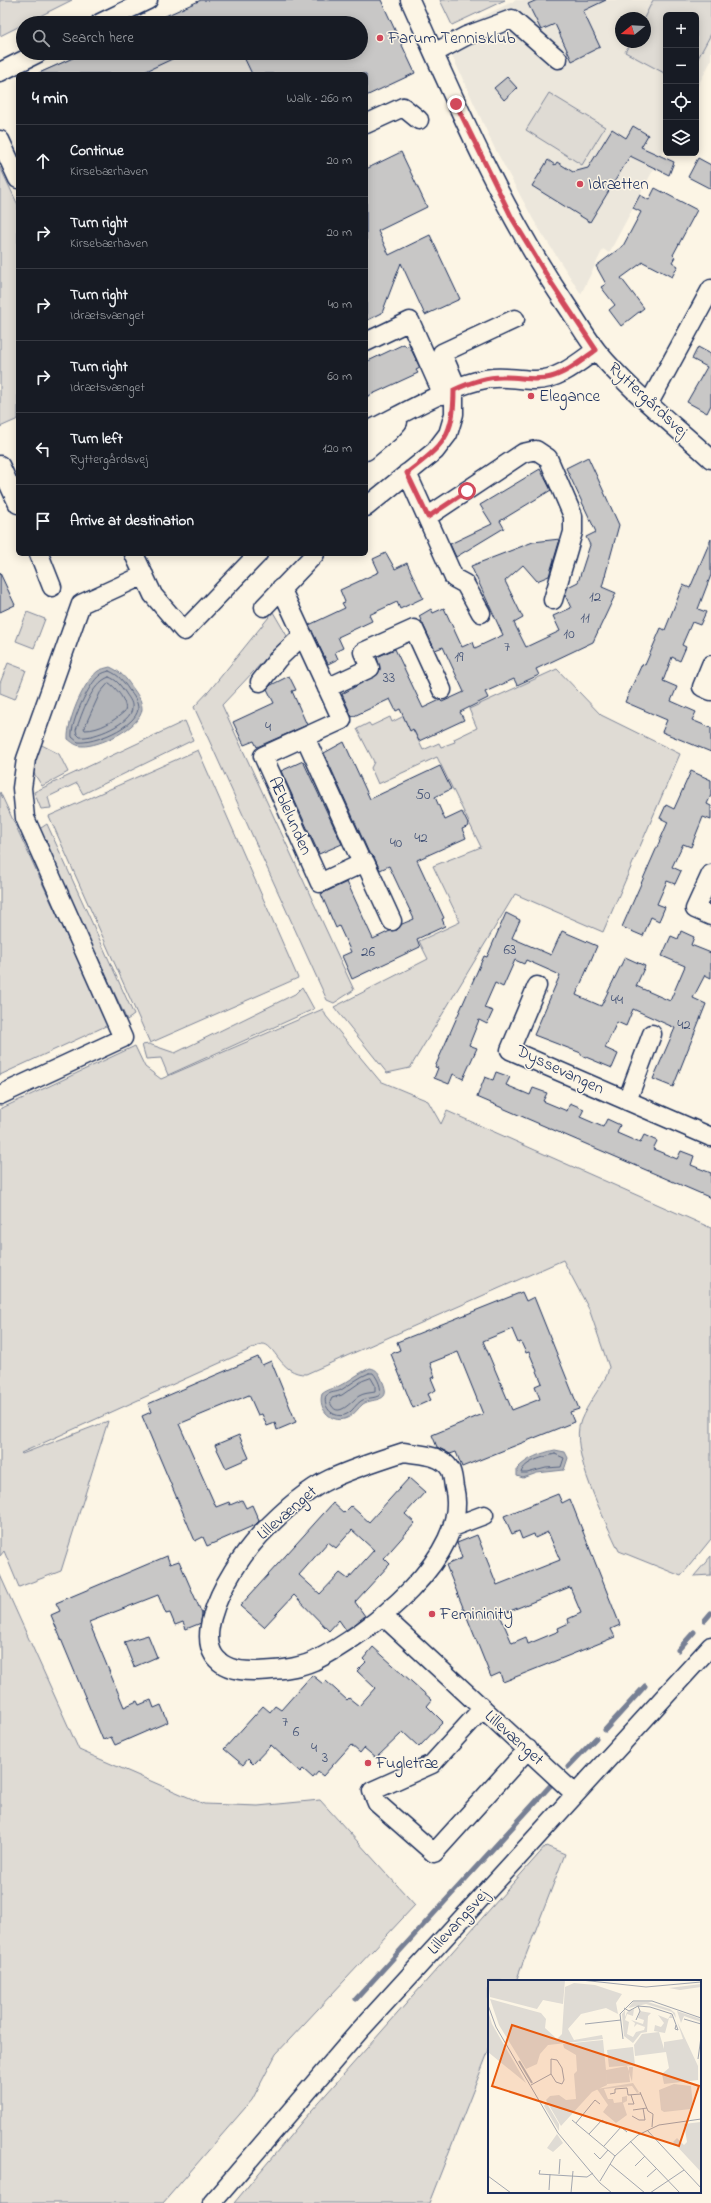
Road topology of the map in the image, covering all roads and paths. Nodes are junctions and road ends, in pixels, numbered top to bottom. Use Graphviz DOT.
graph roads {
  1 [pos="148,0"];
  2 [pos="410,0"];
  3 [pos="115,16"];
  4 [pos="434,53"];
  5 [pos="558,59"];
  6 [pos="24,60"];
  7 [pos="0,72"];
  8 [pos="419,120"];
  9 [pos="368,123"];
  10 [pos="0,140"];
  11 [pos="16,175"];
  12 [pos="711,289"];
  13 [pos="515,319"];
  14 [pos="368,341"];
  15 [pos="596,350"];
  16 [pos="452,391"];
  17 [pos="650,402"];
  18 [pos="404,414"];
  19 [pos="368,431"];
  20 [pos="368,449"];
  21 [pos="711,459"];
  22 [pos="0,465"];
  23 [pos="407,473"];
  24 [pos="16,500"];
  25 [pos="368,505"];
  26 [pos="428,517"];
  27 [pos="40,556"];
  28 [pos="135,556"];
  29 [pos="256,556"];
  30 [pos="313,556"];
  31 [pos="144,575"];
  32 [pos="52,587"];
  33 [pos="282,588"];
  34 [pos="553,600"];
  35 [pos="264,607"];
  36 [pos="481,613"];
  37 [pos="303,635"];
  38 [pos="711,665"];
  39 [pos="260,682"];
  40 [pos="327,688"];
  41 [pos="442,690"];
  42 [pos="711,691"];
  43 [pos="305,737"];
  44 [pos="362,863"];
  45 [pos="711,874"];
  46 [pos="711,916"];
  47 [pos="392,921"];
  48 [pos="537,986"];
  49 [pos="652,1034"];
  50 [pos="0,1095"];
  51 [pos="627,1100"];
  52 [pos="711,1137"];
  53 [pos="484,1515"];
  54 [pos="452,1527"];
  55 [pos="382,1616"];
  56 [pos="711,1646"];
  57 [pos="482,1709"];
  58 [pos="528,1749"];
  59 [pos="575,1794"];
  60 [pos="212,2203"];
  1 -- 3 [label="street"];
  2 -- 4 [label="street, Ryttergårdsvej"];
  4 -- 5 [label="street"];
  4 -- 15 [label="street, Ryttergårdsvej"];
  6 -- 7 [label="street"];
  8 -- 9 [label="street"];
  10 -- 11 [label="street"];
  12 -- 17 [label="street"];
  13 -- 16 [label="street"];
  14 -- 16 [label="street"];
  15 -- 16 [label="street"];
  15 -- 17 [label="street, Ryttergårdsvej"];
  16 -- 18 [label="street"];
  16 -- 23 [label="street"];
  17 -- 21 [label="street, Ryttergårdsvej"];
  18 -- 19 [label="street"];
  18 -- 20 [label="street"];
  22 -- 24 [label="street"];
  23 -- 25 [label="street"];
  23 -- 26 [label="street"];
  26 -- 34 [label="street"];
  26 -- 36 [label="street"];
  27 -- 32 [label="street"];
  28 -- 31 [label="street"];
  29 -- 31 [label="street"];
  30 -- 33 [label="street"];
  31 -- 50 [label="street"];
  33 -- 35 [label="street"];
  33 -- 37 [label="street, Æblelunden"];
  37 -- 39 [label="street"];
  37 -- 40 [label="street, Æblelunden"];
  38 -- 42 [label="street"];
  40 -- 41 [label="street"];
  40 -- 43 [label="street, Æblelunden"];
  43 -- 44 [label="street"];
  43 -- 44 [label="street, Æblelunden"];
  44 -- 47 [label="street"];
  45 -- 46 [label="street"];
  48 -- 51 [label="street, Dyssevangen"];
  49 -- 51 [label="street, Dyssevangen"];
  51 -- 52 [label="street, Dyssevangen"];
  53 -- 54 [label="street"];
  54 -- 55 [label="street, Lillevænget"];
  54 -- 55 [label="street, Lillevænget"];
  55 -- 57 [label="street, Lillevænget"];
  56 -- 59 [label="street, Lillevangsvej"];
  57 -- 58 [label="street, Lillevænget"];
  57 -- 58 [label="street"];
  58 -- 59 [label="street, Lillevænget"];
  59 -- 60 [label="street, Lillevangsvej"];
}
